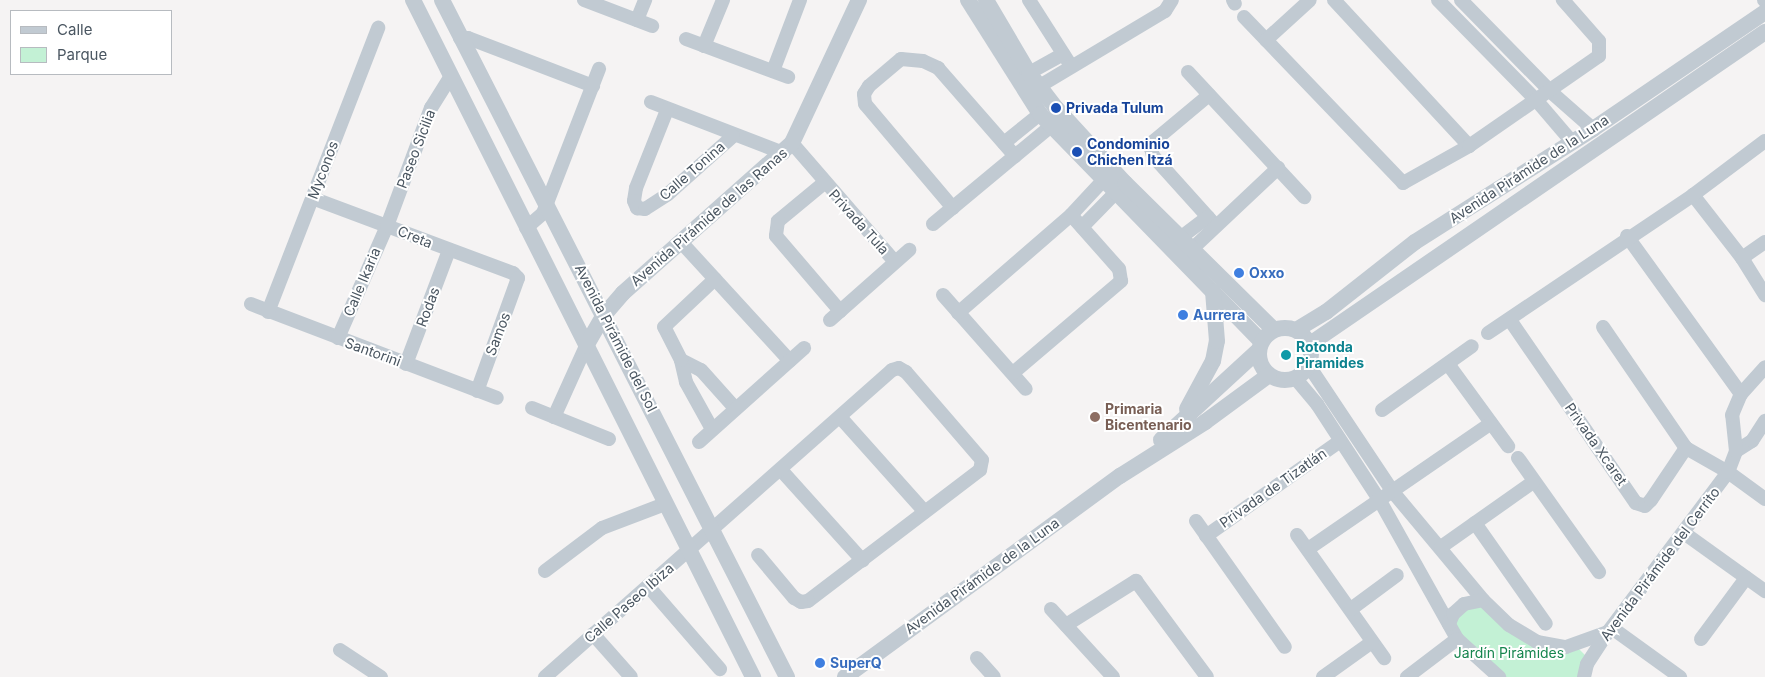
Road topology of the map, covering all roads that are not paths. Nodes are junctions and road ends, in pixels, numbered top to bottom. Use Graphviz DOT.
graph roads {
  1 [pos="442,0"];
  2 [pos="584,0"];
  3 [pos="645,0"];
  4 [pos="722,0"];
  5 [pos="800,0"];
  6 [pos="859,0"];
  7 [pos="968,0"];
  8 [pos="986,0"];
  9 [pos="1030,0"];
  10 [pos="1172,0"];
  11 [pos="1310,0"];
  12 [pos="1334,0"];
  13 [pos="1438,0"];
  14 [pos="1460,0"];
  15 [pos="1563,0"];
  16 [pos="416,1"];
  17 [pos="1765,12"];
  18 [pos="1244,17"];
  19 [pos="637,20"];
  20 [pos="652,26"];
  21 [pos="378,28"];
  22 [pos="1765,32"];
  23 [pos="460,38"];
  24 [pos="686,39"];
  25 [pos="1266,40"];
  26 [pos="704,46"];
  27 [pos="1712,46"];
  28 [pos="1061,55"];
  29 [pos="1721,62"];
  30 [pos="1068,68"];
  31 [pos="599,69"];
  32 [pos="773,71"];
  33 [pos="1188,72"];
  34 [pos="1029,73"];
  35 [pos="451,76"];
  36 [pos="788,77"];
  37 [pos="593,86"];
  38 [pos="1038,87"];
  39 [pos="1551,92"];
  40 [pos="1209,95"];
  41 [pos="1538,101"];
  42 [pos="651,102"];
  43 [pos="667,110"];
  44 [pos="1040,124"];
  45 [pos="1593,129"];
  46 [pos="733,136"];
  47 [pos="1765,140"];
  48 [pos="1572,142"];
  49 [pos="1004,143"];
  50 [pos="1469,146"];
  51 [pos="788,148"];
  52 [pos="1015,156"];
  53 [pos="1278,168"];
  54 [pos="1108,175"];
  55 [pos="824,183"];
  56 [pos="1120,188"];
  57 [pos="1693,194"];
  58 [pos="1304,197"];
  59 [pos="312,198"];
  60 [pos="547,203"];
  61 [pos="953,208"];
  62 [pos="1071,215"];
  63 [pos="934,224"];
  64 [pos="1209,224"];
  65 [pos="387,226"];
  66 [pos="1082,227"];
  67 [pos="526,228"];
  68 [pos="1627,236"];
  69 [pos="681,242"];
  70 [pos="1765,242"];
  71 [pos="1186,244"];
  72 [pos="449,250"];
  73 [pos="909,250"];
  74 [pos="1742,258"];
  75 [pos="895,262"];
  76 [pos="518,278"];
  77 [pos="715,279"];
  78 [pos="1213,291"];
  79 [pos="943,295"];
  80 [pos="1765,295"];
  81 [pos="250,304"];
  82 [pos="268,312"];
  83 [pos="958,313"];
  84 [pos="604,314"];
  85 [pos="1510,320"];
  86 [pos="1603,327"];
  87 [pos="1274,330"];
  88 [pos="1296,330"];
  89 [pos="1488,333"];
  90 [pos="338,338"];
  91 [pos="1310,344"];
  92 [pos="586,346"];
  93 [pos="1260,346"];
  94 [pos="1472,346"];
  95 [pos="804,348"];
  96 [pos="681,360"];
  97 [pos="790,361"];
  98 [pos="406,364"];
  99 [pos="1448,364"];
  100 [pos="1309,366"];
  101 [pos="1765,367"];
  102 [pos="1013,372"];
  103 [pos="1269,375"];
  104 [pos="1296,378"];
  105 [pos="1026,389"];
  106 [pos="477,391"];
  107 [pos="1741,394"];
  108 [pos="496,398"];
  109 [pos="532,408"];
  110 [pos="735,408"];
  111 [pos="1382,410"];
  112 [pos="554,417"];
  113 [pos="840,417"];
  114 [pos="1765,421"];
  115 [pos="1491,423"];
  116 [pos="1176,428"];
  117 [pos="712,429"];
  118 [pos="609,439"];
  119 [pos="1340,441"];
  120 [pos="699,442"];
  121 [pos="1508,446"];
  122 [pos="1686,448"];
  123 [pos="1736,451"];
  124 [pos="1518,458"];
  125 [pos="781,470"];
  126 [pos="1728,472"];
  127 [pos="1120,476"];
  128 [pos="1533,482"];
  129 [pos="1394,492"];
  130 [pos="1765,499"];
  131 [pos="1380,501"];
  132 [pos="665,504"];
  133 [pos="925,512"];
  134 [pos="1196,521"];
  135 [pos="1475,523"];
  136 [pos="714,530"];
  137 [pos="1684,533"];
  138 [pos="1297,535"];
  139 [pos="1206,536"];
  140 [pos="1441,547"];
  141 [pos="1308,549"];
  142 [pos="689,552"];
  143 [pos="758,555"];
  144 [pos="863,561"];
  145 [pos="545,571"];
  146 [pos="1599,572"];
  147 [pos="1397,575"];
  148 [pos="1746,578"];
  149 [pos="648,586"];
  150 [pos="1765,591"];
  151 [pos="1483,600"];
  152 [pos="1051,609"];
  153 [pos="1351,609"];
  154 [pos="1449,624"];
  155 [pos="1546,624"];
  156 [pos="1066,625"];
  157 [pos="1610,630"];
  158 [pos="593,634"];
  159 [pos="1458,639"];
  160 [pos="1701,639"];
  161 [pos="1372,642"];
  162 [pos="1575,645"];
  163 [pos="1285,647"];
  164 [pos="340,650"];
  165 [pos="977,658"];
  166 [pos="1384,658"];
  167 [pos="720,669"];
  168 [pos="1586,671"];
  169 [pos="381,677"];
  170 [pos="544,677"];
  171 [pos="631,677"];
  172 [pos="753,677"];
  173 [pos="787,677"];
  174 [pos="845,677"];
  175 [pos="994,677"];
  176 [pos="1113,677"];
  177 [pos="1207,677"];
  178 [pos="1322,677"];
  179 [pos="1407,677"];
  180 [pos="1498,677"];
  181 [pos="1680,677"];
  1 -- 23 [label="street, Avenida Pirámide del Sol"];
  2 -- 19 [label="street"];
  3 -- 19 [label="street"];
  4 -- 26 [label="street"];
  5 -- 32 [label="street"];
  6 -- 51 [label="street, Avenida Pirámide de las Ranas"];
  7 -- 44 [label="street"];
  8 -- 34 [label="street"];
  9 -- 28 [label="street"];
  10 -- 30 [label="street"];
  11 -- 25 [label="street"];
  12 -- 50 [label="street"];
  13 -- 41 [label="street"];
  14 -- 39 [label="street"];
  15 -- 39 [label="street"];
  16 -- 35 [label="street"];
  17 -- 27 [label="street, Avenida Pirámide de la Luna"];
  18 -- 25 [label="street"];
  19 -- 20 [label="street"];
  21 -- 59 [label="street, Myconos"];
  22 -- 29 [label="street, Avenida Pirámide de la Luna"];
  23 -- 37 [label="street"];
  23 -- 60 [label="street, Avenida Pirámide del Sol"];
  24 -- 26 [label="street"];
  25 -- 50 [label="street"];
  26 -- 32 [label="street"];
  27 -- 29 [label="street"];
  27 -- 45 [label="street, Avenida Pirámide de la Luna"];
  28 -- 30 [label="street"];
  28 -- 34 [label="street"];
  29 -- 91 [label="street, Avenida Pirámide de la Luna"];
  30 -- 38 [label="street"];
  31 -- 37 [label="street"];
  32 -- 36 [label="street"];
  33 -- 40 [label="street"];
  34 -- 38 [label="street"];
  35 -- 65 [label="street, Paseo Sicilia"];
  35 -- 67 [label="street"];
  37 -- 60 [label="street"];
  38 -- 54 [label="street"];
  39 -- 41 [label="street"];
  39 -- 45 [label="street"];
  40 -- 53 [label="street"];
  40 -- 64 [label="street"];
  41 -- 48 [label="street"];
  41 -- 50 [label="street"];
  42 -- 43 [label="street, Calle Tonina"];
  43 -- 46 [label="street, Calle Tonina"];
  43 -- 46 [label="street, Calle Tonina"];
  44 -- 49 [label="street"];
  44 -- 52 [label="street"];
  44 -- 54 [label="street"];
  45 -- 48 [label="street, Avenida Pirámide de la Luna"];
  46 -- 51 [label="street, Calle Tonina"];
  47 -- 57 [label="street"];
  48 -- 88 [label="street, Avenida Pirámide de la Luna"];
  49 -- 52 [label="street"];
  49 -- 61 [label="street"];
  51 -- 55 [label="street, Privada Tula"];
  51 -- 69 [label="street, Avenida Pirámide de las Ranas"];
  52 -- 61 [label="street"];
  53 -- 58 [label="street"];
  53 -- 64 [label="street"];
  54 -- 56 [label="street"];
  54 -- 62 [label="street"];
  55 -- 75 [label="street, Privada Tula"];
  55 -- 75 [label="street, Privada Tula"];
  56 -- 66 [label="street"];
  56 -- 71 [label="street"];
  56 -- 78 [label="street"];
  57 -- 68 [label="street"];
  57 -- 74 [label="street"];
  59 -- 65 [label="street, Creta"];
  59 -- 82 [label="street, Myconos"];
  60 -- 67 [label="street"];
  60 -- 84 [label="street, Avenida Pirámide del Sol"];
  61 -- 63 [label="street"];
  62 -- 66 [label="street"];
  62 -- 83 [label="street"];
  64 -- 71 [label="street"];
  65 -- 72 [label="street, Creta"];
  65 -- 90 [label="street, Calle Ikaria"];
  66 -- 102 [label="street"];
  67 -- 92 [label="street"];
  68 -- 85 [label="street"];
  68 -- 107 [label="street"];
  69 -- 77 [label="street"];
  69 -- 84 [label="street, Avenida Pirámide de las Ranas"];
  70 -- 74 [label="street"];
  71 -- 87 [label="street"];
  72 -- 76 [label="street, Creta"];
  72 -- 98 [label="street, Rodas"];
  73 -- 75 [label="street, Privada Tula"];
  74 -- 80 [label="street"];
  76 -- 106 [label="street, Samos"];
  77 -- 96 [label="street"];
  77 -- 97 [label="street"];
  78 -- 93 [label="street"];
  78 -- 116 [label="street"];
  79 -- 83 [label="street"];
  81 -- 82 [label="street, Santorini"];
  82 -- 90 [label="street, Santorini"];
  83 -- 102 [label="street"];
  84 -- 92 [label="street, Avenida Pirámide de las Ranas"];
  84 -- 136 [label="street, Avenida Pirámide del Sol"];
  85 -- 89 [label="street"];
  85 -- 122 [label="street, Privada Xcaret"];
  86 -- 122 [label="street"];
  87 -- 88 [label="street"];
  87 -- 93 [label="street"];
  88 -- 91 [label="street"];
  90 -- 98 [label="street, Santorini"];
  91 -- 100 [label="street"];
  92 -- 112 [label="street"];
  92 -- 132 [label="street"];
  93 -- 103 [label="street"];
  93 -- 116 [label="street, Avenida Pirámide de la Luna"];
  94 -- 99 [label="street"];
  95 -- 97 [label="street"];
  96 -- 110 [label="street"];
  96 -- 117 [label="street"];
  97 -- 110 [label="street"];
  98 -- 106 [label="street, Santorini"];
  99 -- 111 [label="street"];
  99 -- 115 [label="street"];
  100 -- 104 [label="street"];
  100 -- 129 [label="street"];
  101 -- 107 [label="street, Avenida Pirámide del Cerrito"];
  102 -- 105 [label="street"];
  103 -- 104 [label="street"];
  103 -- 127 [label="street, Avenida Pirámide de la Luna"];
  104 -- 119 [label="street"];
  106 -- 108 [label="street, Santorini"];
  107 -- 123 [label="street, Avenida Pirámide del Cerrito"];
  109 -- 112 [label="street"];
  110 -- 117 [label="street"];
  112 -- 118 [label="street"];
  113 -- 125 [label="street, Calle Paseo Ibiza"];
  113 -- 133 [label="street"];
  113 -- 133 [label="street, Calle Paseo Ibiza"];
  114 -- 123 [label="street, Avenida Pirámide del Cerrito"];
  115 -- 121 [label="street"];
  115 -- 129 [label="street"];
  116 -- 127 [label="street, Avenida Pirámide de la Luna"];
  117 -- 120 [label="street"];
  119 -- 131 [label="street"];
  119 -- 139 [label="street, Privada de Tizatlán"];
  122 -- 126 [label="street"];
  123 -- 126 [label="street, Avenida Pirámide del Cerrito"];
  124 -- 128 [label="street"];
  125 -- 136 [label="street, Calle Paseo Ibiza"];
  125 -- 144 [label="street"];
  126 -- 130 [label="street"];
  126 -- 137 [label="street, Avenida Pirámide del Cerrito"];
  127 -- 174 [label="street, Avenida Pirámide de la Luna"];
  128 -- 135 [label="street"];
  128 -- 146 [label="street"];
  129 -- 131 [label="street"];
  129 -- 140 [label="street"];
  131 -- 141 [label="street"];
  131 -- 154 [label="street"];
  132 -- 142 [label="street"];
  132 -- 145 [label="street"];
  133 -- 144 [label="street"];
  134 -- 139 [label="street"];
  135 -- 140 [label="street"];
  135 -- 155 [label="street"];
  136 -- 142 [label="street, Calle Paseo Ibiza"];
  136 -- 173 [label="street, Avenida Pirámide del Sol"];
  137 -- 148 [label="street"];
  137 -- 157 [label="street, Avenida Pirámide del Cerrito"];
  138 -- 141 [label="street"];
  139 -- 163 [label="street"];
  140 -- 151 [label="street"];
  141 -- 153 [label="street"];
  142 -- 149 [label="street, Calle Paseo Ibiza"];
  142 -- 172 [label="street"];
  143 -- 144 [label="street"];
  147 -- 153 [label="street"];
  148 -- 150 [label="street"];
  148 -- 160 [label="street"];
  149 -- 158 [label="street, Calle Paseo Ibiza"];
  149 -- 167 [label="street"];
  151 -- 154 [label="street"];
  151 -- 162 [label="street"];
  152 -- 156 [label="street"];
  153 -- 161 [label="street"];
  154 -- 159 [label="street"];
  156 -- 176 [label="street"];
  156 -- 177 [label="street"];
  157 -- 162 [label="street"];
  157 -- 168 [label="street, Avenida Pirámide del Cerrito"];
  157 -- 181 [label="street"];
  158 -- 170 [label="street, Calle Paseo Ibiza"];
  158 -- 171 [label="street"];
  159 -- 179 [label="street"];
  159 -- 180 [label="street"];
  161 -- 166 [label="street"];
  161 -- 178 [label="street"];
  162 -- 168 [label="street"];
  164 -- 169 [label="street"];
  165 -- 175 [label="street"];
}
